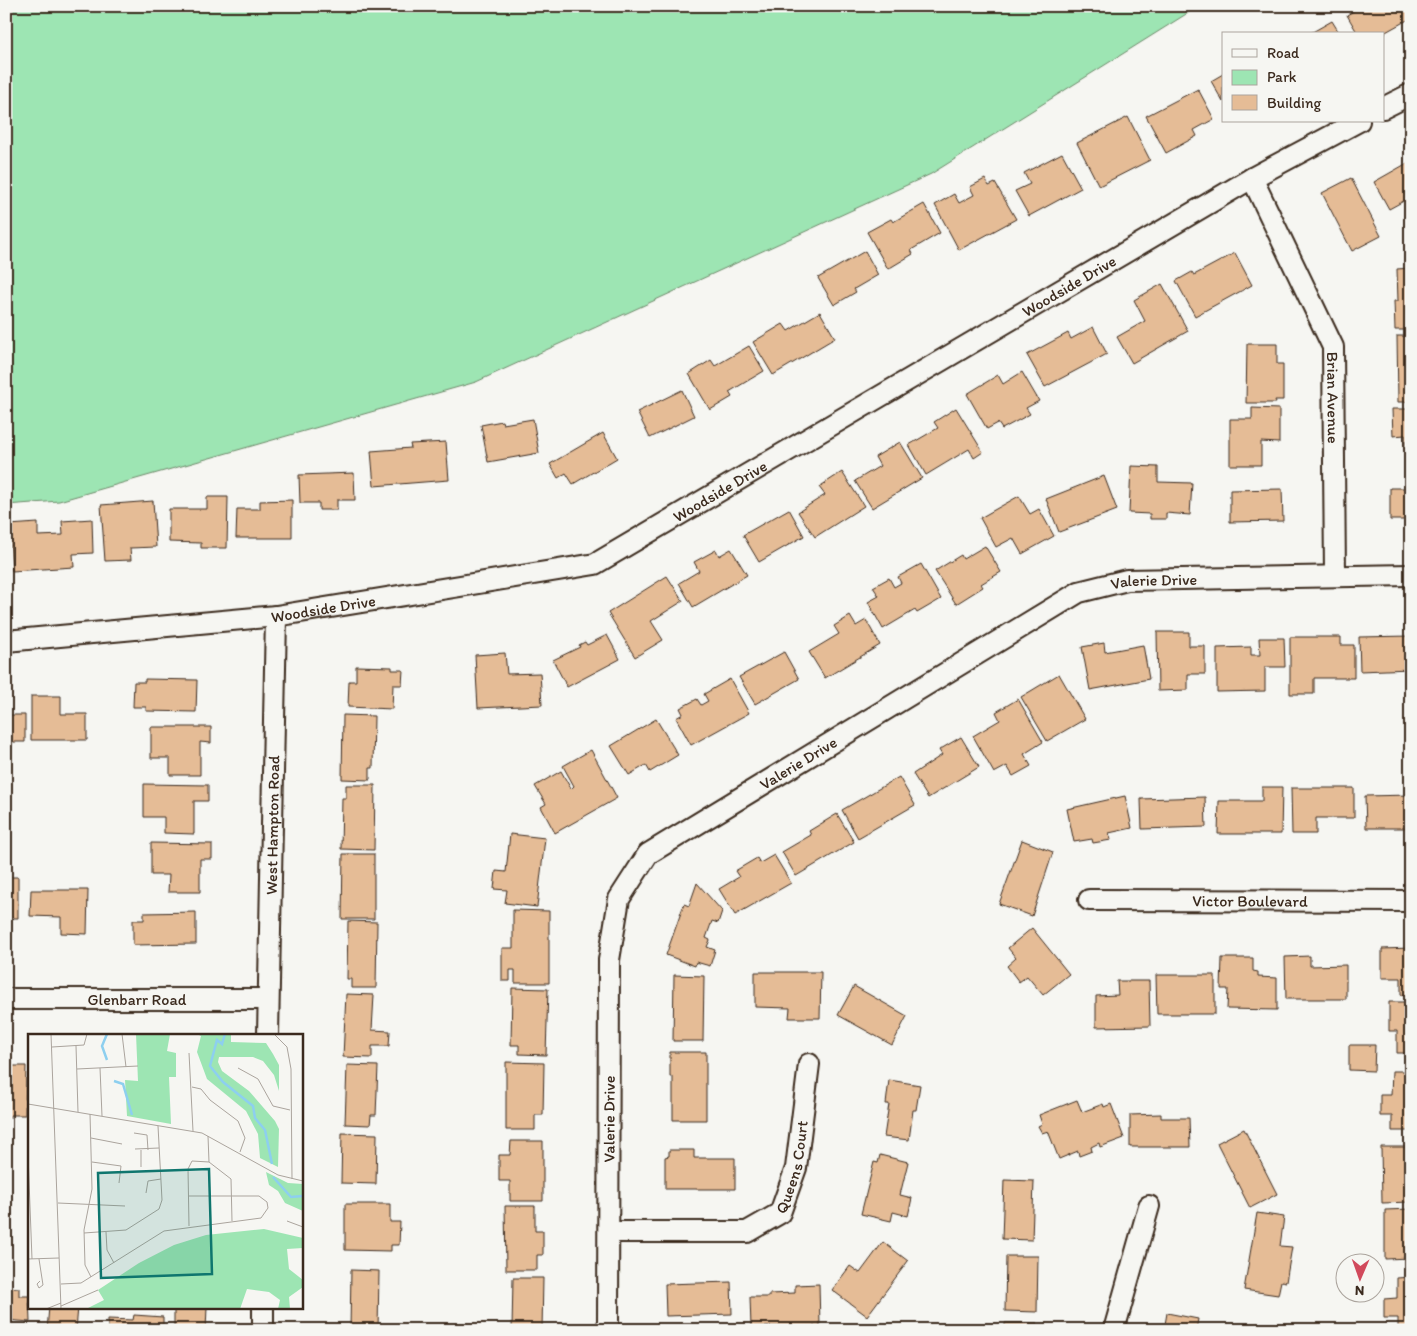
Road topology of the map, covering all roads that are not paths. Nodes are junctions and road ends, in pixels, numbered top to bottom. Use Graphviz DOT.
graph roads {
  1 [pos="1411,94"];
  2 [pos="1384,108"];
  3 [pos="1357,122"];
  4 [pos="1252,178"];
  5 [pos="1411,574"];
  6 [pos="1335,575"];
  7 [pos="276,616"];
  8 [pos="6,641"];
  9 [pos="1088,900"];
  10 [pos="1411,901"];
  11 [pos="6,999"];
  12 [pos="268,999"];
  13 [pos="268,1034"];
  14 [pos="809,1064"];
  15 [pos="1149,1206"];
  16 [pos="609,1232"];
  17 [pos="263,1308"];
  18 [pos="263,1330"];
  19 [pos="608,1330"];
  20 [pos="1114,1330"];
  1 -- 2 [label="street"];
  3 -- 4 [label="street, Woodside Drive"];
  4 -- 6 [label="street, Brian Avenue"];
  4 -- 7 [label="street, Woodside Drive"];
  5 -- 6 [label="street, Valerie Drive"];
  6 -- 16 [label="street, Valerie Drive"];
  7 -- 8 [label="street, Woodside Drive"];
  7 -- 12 [label="street, West Hampton Road"];
  9 -- 10 [label="street, Victor Boulevard"];
  11 -- 12 [label="street, Glenbarr Road"];
  12 -- 13 [label="street, West Hampton Road"];
  14 -- 16 [label="street, Queens Court"];
  15 -- 20 [label="street"];
  16 -- 19 [label="street, Valerie Drive"];
  17 -- 18 [label="street"];
}
